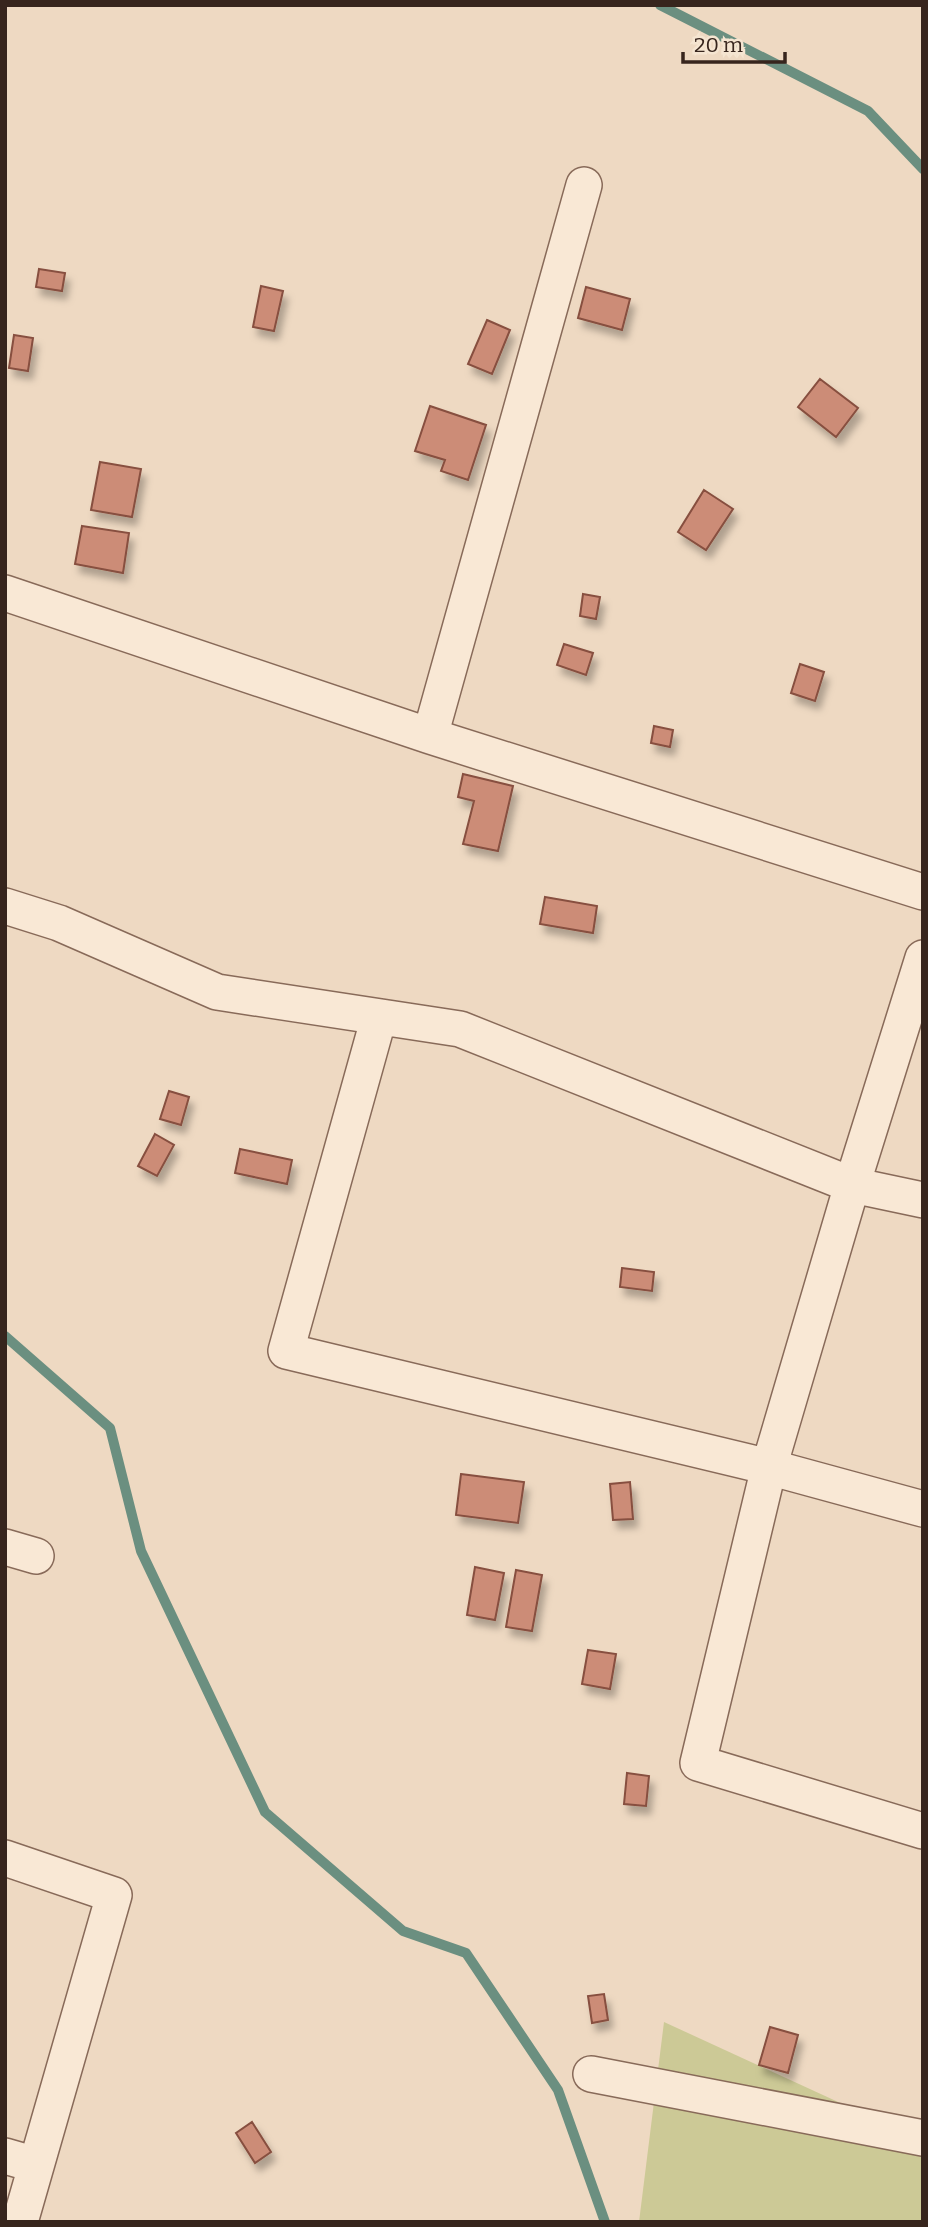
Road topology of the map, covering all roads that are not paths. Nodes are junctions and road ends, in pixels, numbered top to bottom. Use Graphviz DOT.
graph roads {
  1 [pos="584,184"];
  2 [pos="5,593"];
  3 [pos="430,736"];
  4 [pos="923,892"];
  5 [pos="5,906"];
  6 [pos="923,958"];
  7 [pos="379,1017"];
  8 [pos="852,1185"];
  9 [pos="923,1200"];
  10 [pos="769,1467"];
  11 [pos="923,1509"];
  12 [pos="923,1831"];
  13 [pos="5,1858"];
  14 [pos="591,2074"];
  15 [pos="923,2138"];
  16 [pos="21,2161"];
  17 [pos="20,2222"];
  1 -- 3 [label="street"];
  2 -- 3 [label="street"];
  3 -- 4 [label="street"];
  5 -- 7 [label="street"];
  6 -- 8 [label="street"];
  7 -- 8 [label="street"];
  7 -- 10 [label="street"];
  8 -- 9 [label="street"];
  8 -- 10 [label="street"];
  10 -- 11 [label="street"];
  10 -- 12 [label="street"];
  13 -- 16 [label="street"];
  14 -- 15 [label="street"];
  16 -- 17 [label="street"];
}
